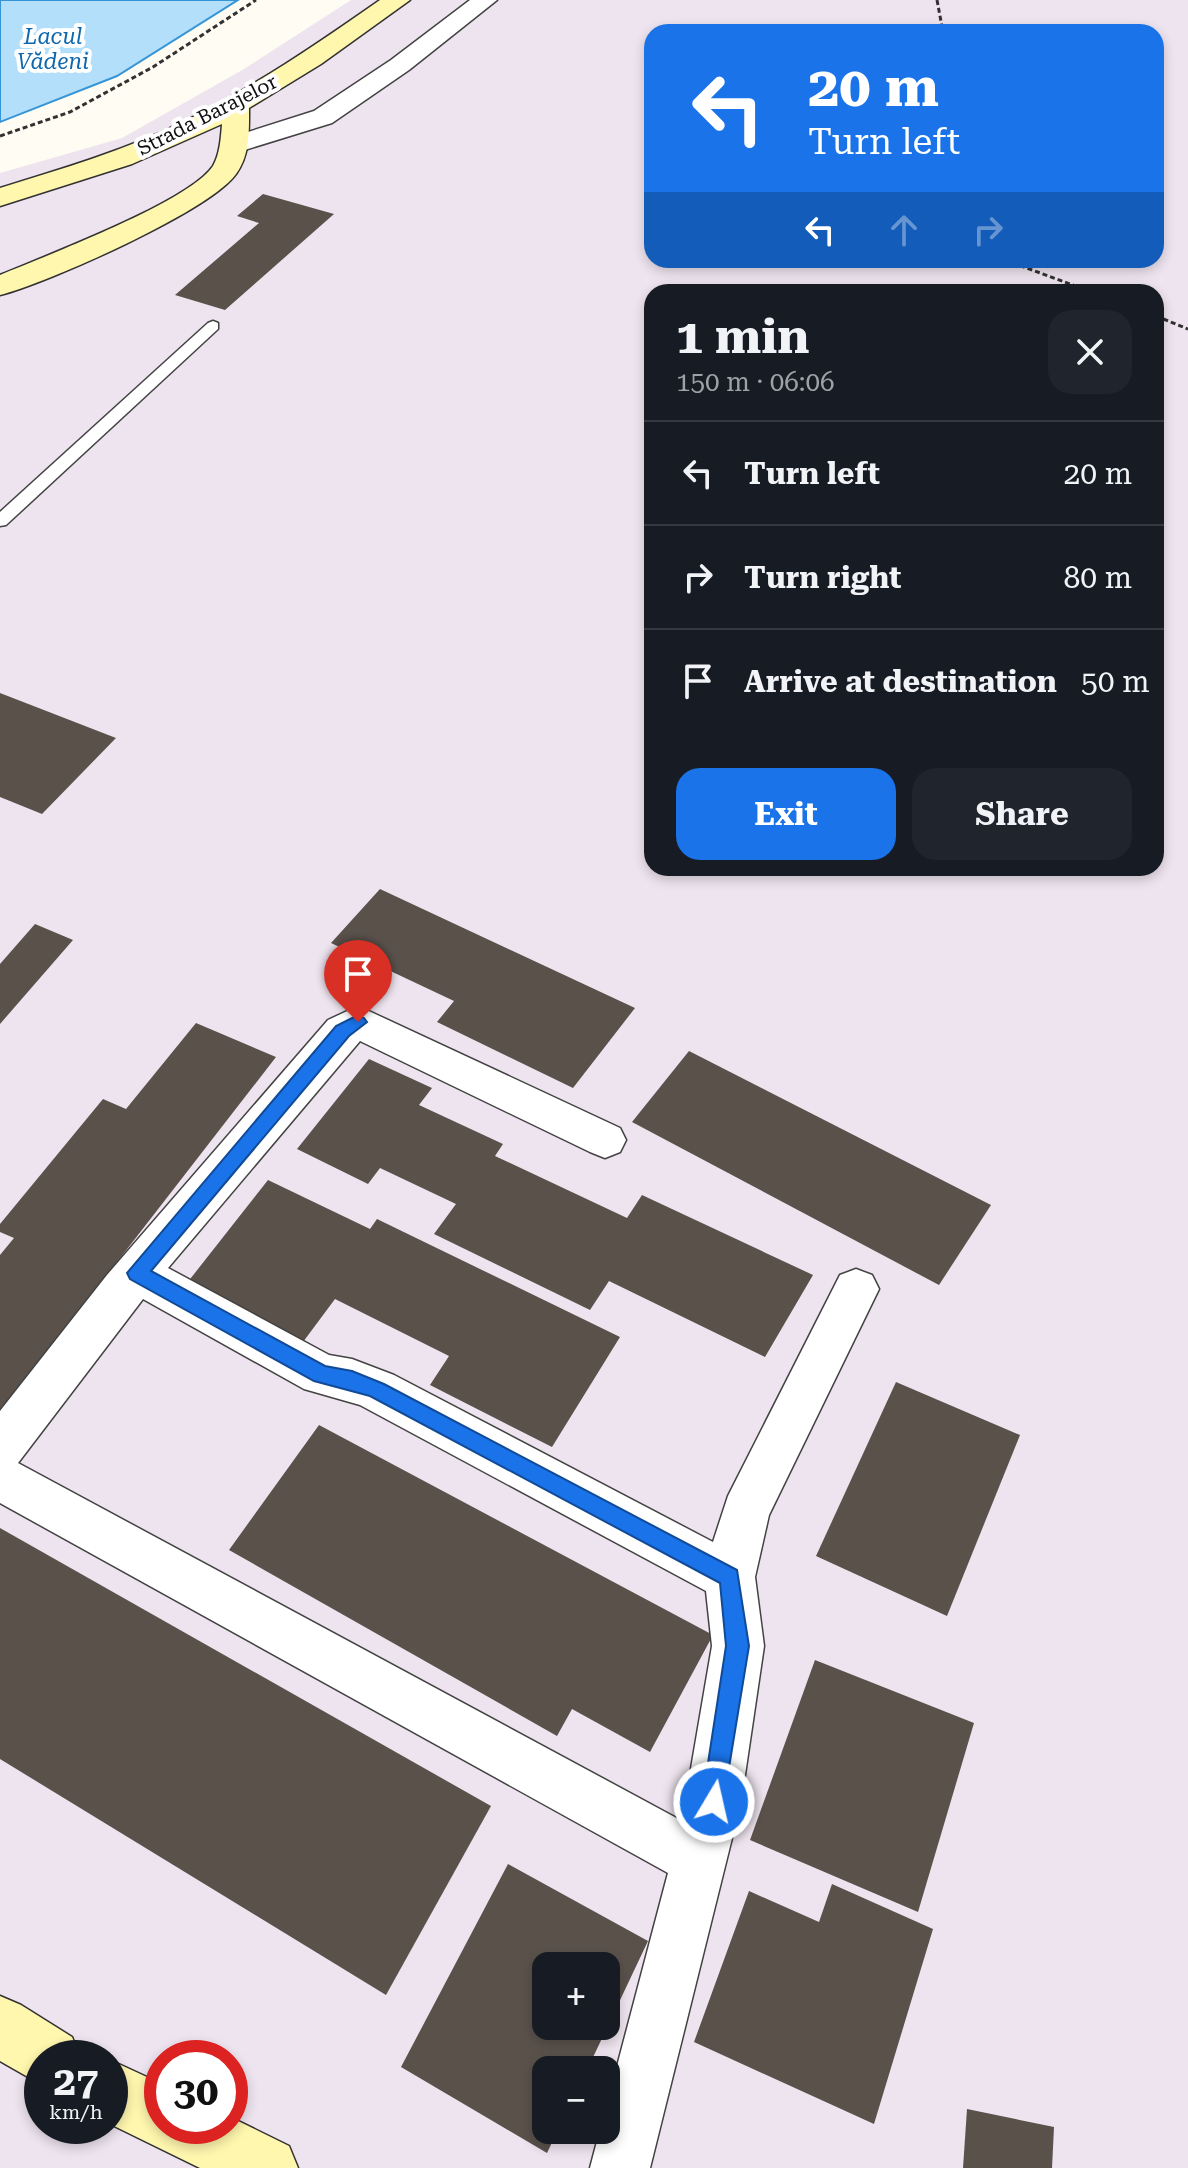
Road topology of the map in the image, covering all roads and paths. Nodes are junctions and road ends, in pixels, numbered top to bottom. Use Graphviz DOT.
graph roads {
  1 [pos="256,0"];
  2 [pos="397,0"];
  3 [pos="485,0"];
  4 [pos="937,0"];
  5 [pos="942,24"];
  6 [pos="236,105"];
  7 [pos="0,136"];
  8 [pos="235,145"];
  9 [pos="0,197"];
  10 [pos="1027,268"];
  11 [pos="1070,284"];
  12 [pos="0,286"];
  13 [pos="1164,319"];
  14 [pos="213,326"];
  15 [pos="1188,329"];
  16 [pos="0,521"];
  17 [pos="605,1140"];
  18 [pos="137,1273"];
  19 [pos="856,1289"];
  20 [pos="0,1448"];
  21 [pos="0,1478"];
  22 [pos="730,1577"];
  23 [pos="699,1860"];
  24 [pos="0,2026"];
  25 [pos="24,2041"];
  26 [pos="218,2144"];
  27 [pos="267,2168"];
  28 [pos="620,2168"];
  1 -- 7 [label="path"];
  2 -- 6 [label="main road, Strada Barajelor"];
  3 -- 8 [label="street"];
  4 -- 5 [label="path"];
  6 -- 8 [label="main road"];
  6 -- 9 [label="main road, Strada Barajelor"];
  8 -- 12 [label="main road"];
  10 -- 11 [label="path"];
  13 -- 15 [label="path"];
  14 -- 16 [label="lane"];
  17 -- 18 [label="street"];
  18 -- 20 [label="street"];
  18 -- 22 [label="street"];
  19 -- 22 [label="street"];
  21 -- 23 [label="street"];
  22 -- 23 [label="street"];
  23 -- 28 [label="street"];
  24 -- 25 [label="main road"];
  26 -- 27 [label="main road"];
}
